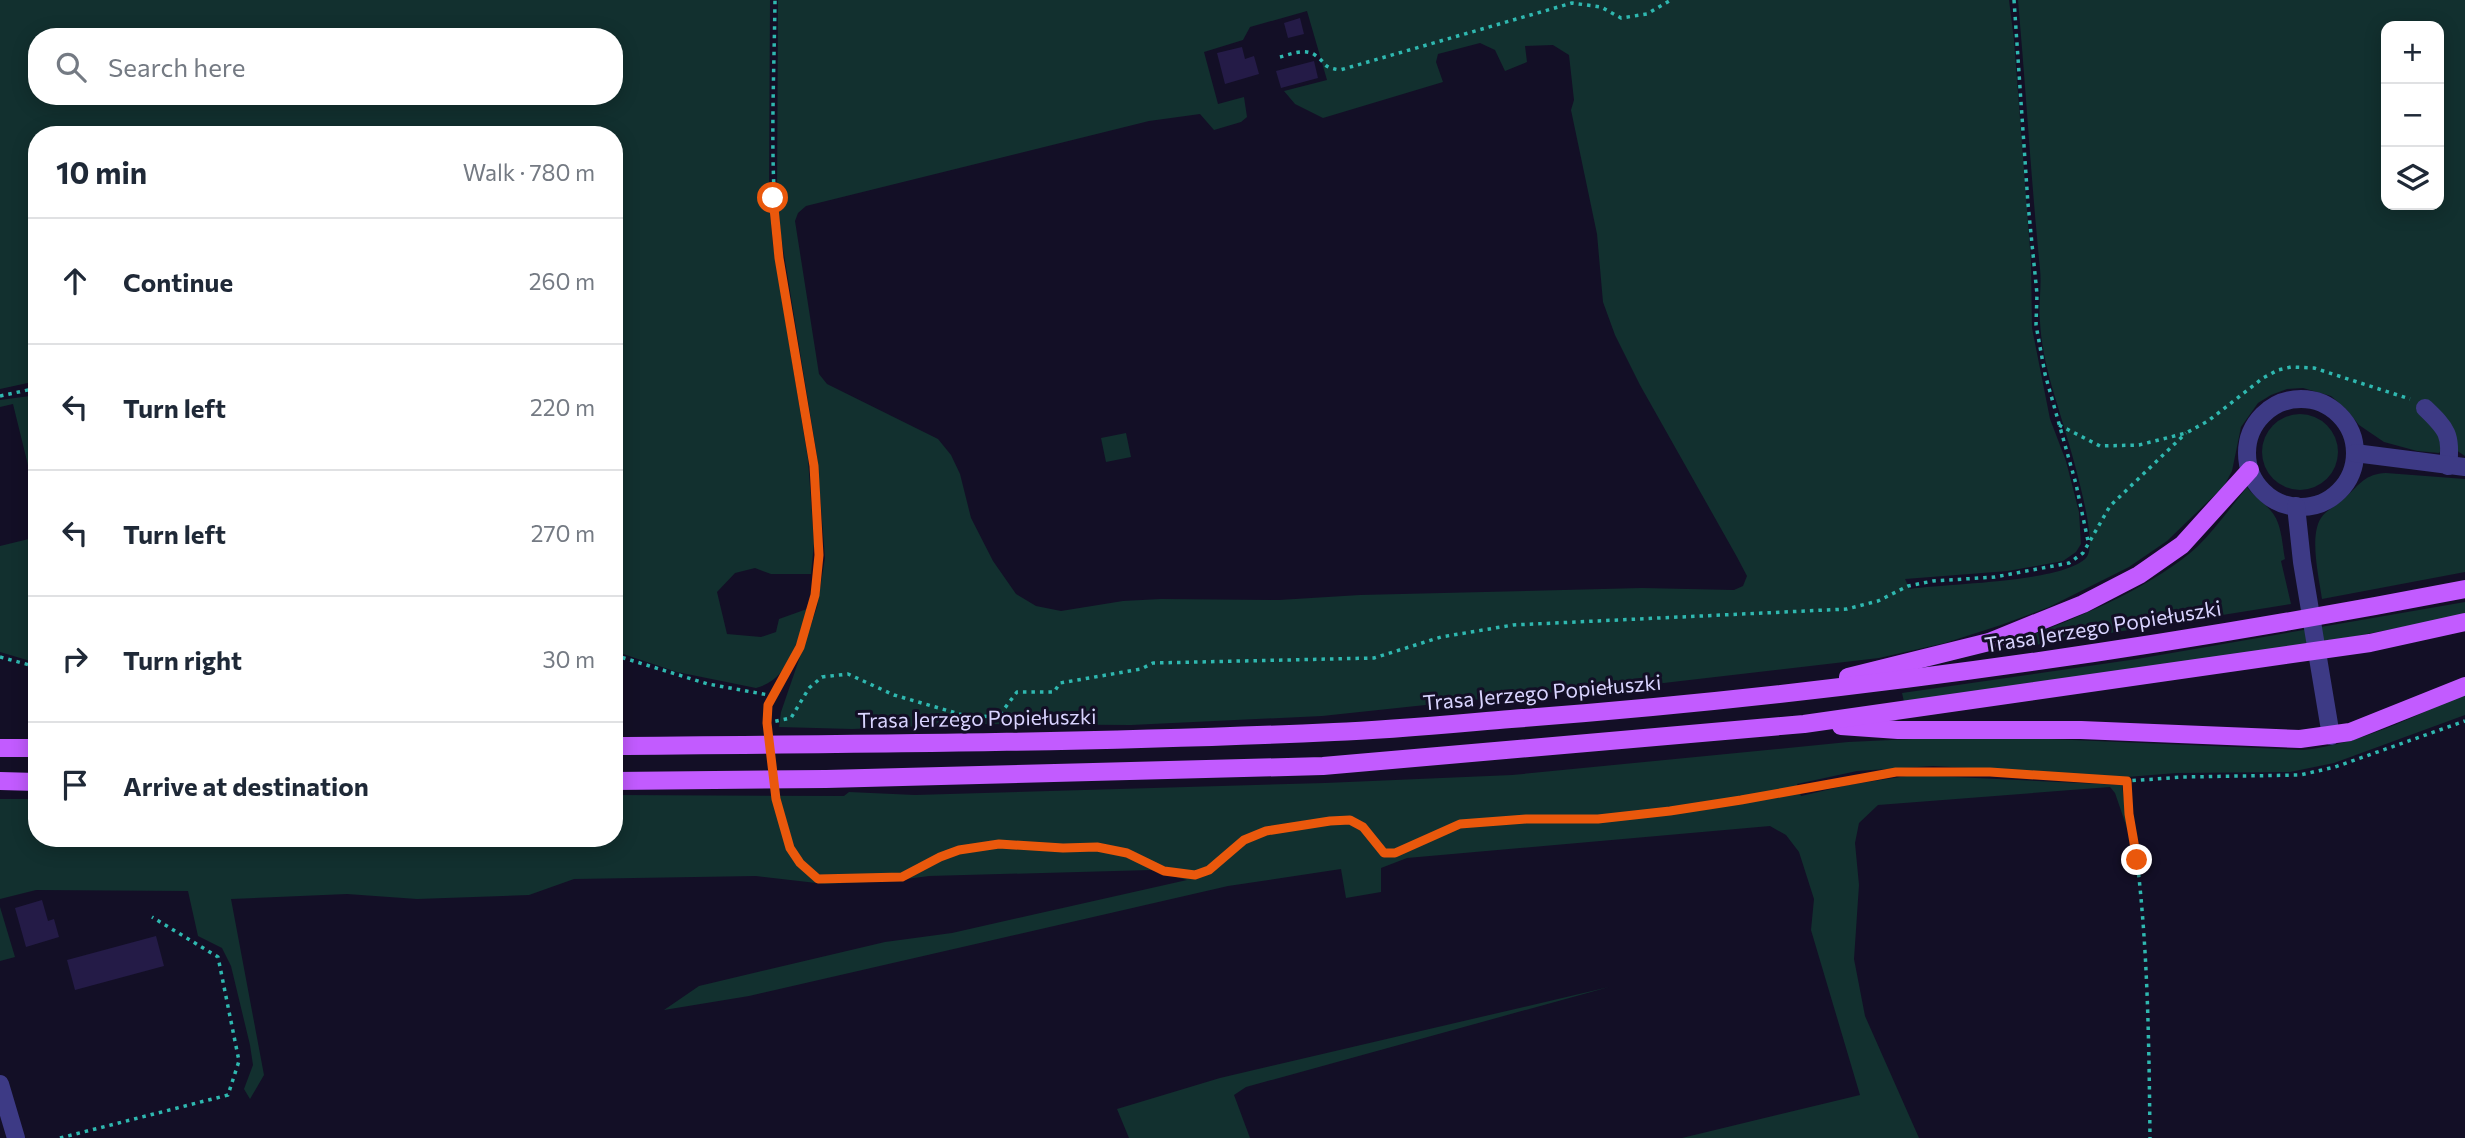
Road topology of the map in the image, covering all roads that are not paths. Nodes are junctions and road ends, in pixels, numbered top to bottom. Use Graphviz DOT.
graph roads {
  1 [pos="2426,408"];
  2 [pos="2355,453"];
  3 [pos="2456,466"];
  4 [pos="2250,470"];
  5 [pos="2296,506"];
  6 [pos="2465,589"];
  7 [pos="2465,622"];
  8 [pos="2465,686"];
  9 [pos="1773,696"];
  10 [pos="1804,724"];
  11 [pos="2331,736"];
  12 [pos="623,746"];
  13 [pos="0,748"];
  14 [pos="28,748"];
  15 [pos="0,781"];
  16 [pos="623,781"];
  17 [pos="28,782"];
  18 [pos="0,1084"];
  19 [pos="16,1138"];
  1 -- 3 [label="street"];
  2 -- 3 [label="street"];
  2 -- 4 [label="street"];
  2 -- 5 [label="street"];
  4 -- 5 [label="street"];
  4 -- 9 [label="main road"];
  5 -- 11 [label="street"];
  6 -- 9 [label="main road, Trasa Jerzego Popiełuszki"];
  7 -- 10 [label="main road"];
  8 -- 11 [label="main road"];
  9 -- 12 [label="main road, Trasa Jerzego Popiełuszki"];
  10 -- 11 [label="main road"];
  10 -- 16 [label="main road"];
  13 -- 14 [label="main road"];
  15 -- 17 [label="main road"];
  18 -- 19 [label="street"];
}
